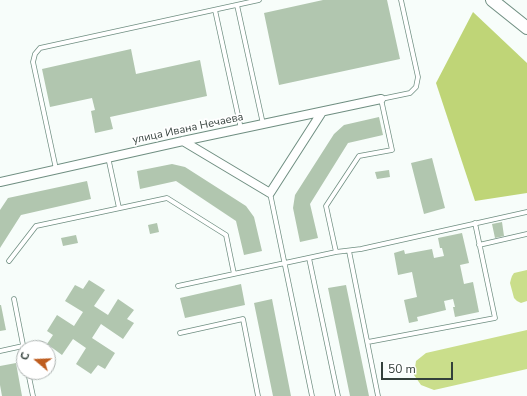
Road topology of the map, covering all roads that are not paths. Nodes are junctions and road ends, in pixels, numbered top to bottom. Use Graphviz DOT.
graph roads {
  1 [pos="259,0"];
  2 [pos="401,0"];
  3 [pos="492,0"];
  4 [pos="237,5"];
  5 [pos="215,10"];
  6 [pos="527,28"];
  7 [pos="381,99"];
  8 [pos="322,112"];
  9 [pos="263,124"];
  10 [pos="241,129"];
  11 [pos="183,141"];
  12 [pos="108,158"];
  13 [pos="56,169"];
  14 [pos="0,182"];
  15 [pos="270,193"];
  16 [pos="119,208"];
  17 [pos="527,212"];
  18 [pos="475,223"];
  19 [pos="527,234"];
  20 [pos="479,245"];
  21 [pos="349,251"];
  22 [pos="336,252"];
  23 [pos="309,258"];
  24 [pos="9,261"];
  25 [pos="285,264"];
  26 [pos="234,274"];
  27 [pos="178,286"];
  28 [pos="14,299"];
  29 [pos="180,333"];
  30 [pos="22,340"];
  31 [pos="368,342"];
  32 [pos="16,349"];
  33 [pos="0,350"];
  34 [pos="30,380"];
  35 [pos="33,396"];
  36 [pos="258,396"];
  37 [pos="312,396"];
  38 [pos="338,396"];
  39 [pos="378,396"];
  1 -- 4 [label="lane"];
  2 -- 7 [label="lane"];
  3 -- 6 [label="main road"];
  4 -- 5 [label="lane"];
  4 -- 9 [label="lane"];
  5 -- 10 [label="lane"];
  5 -- 13 [label="lane"];
  7 -- 8 [label="street, улица Ивана Нечаева"];
  7 -- 22 [label="lane"];
  8 -- 9 [label="street, улица Ивана Нечаева"];
  8 -- 15 [label="street"];
  9 -- 10 [label="street, улица Ивана Нечаева"];
  10 -- 11 [label="street, улица Ивана Нечаева"];
  11 -- 12 [label="street, улица Ивана Нечаева"];
  11 -- 15 [label="street"];
  12 -- 13 [label="street, улица Ивана Нечаева"];
  12 -- 16 [label="lane"];
  13 -- 14 [label="street, улица Ивана Нечаева"];
  15 -- 25 [label="lane"];
  16 -- 24 [label="lane"];
  16 -- 26 [label="lane"];
  17 -- 18 [label="lane"];
  18 -- 20 [label="lane"];
  18 -- 21 [label="lane"];
  19 -- 20 [label="lane"];
  20 -- 31 [label="lane"];
  21 -- 22 [label="lane"];
  21 -- 31 [label="lane"];
  22 -- 23 [label="lane"];
  23 -- 25 [label="lane"];
  23 -- 38 [label="lane"];
  25 -- 26 [label="lane"];
  25 -- 37 [label="lane"];
  26 -- 27 [label="lane"];
  28 -- 30 [label="lane"];
  29 -- 36 [label="lane"];
  31 -- 39 [label="lane"];
  32 -- 33 [label="lane"];
  34 -- 35 [label="lane"];
}
